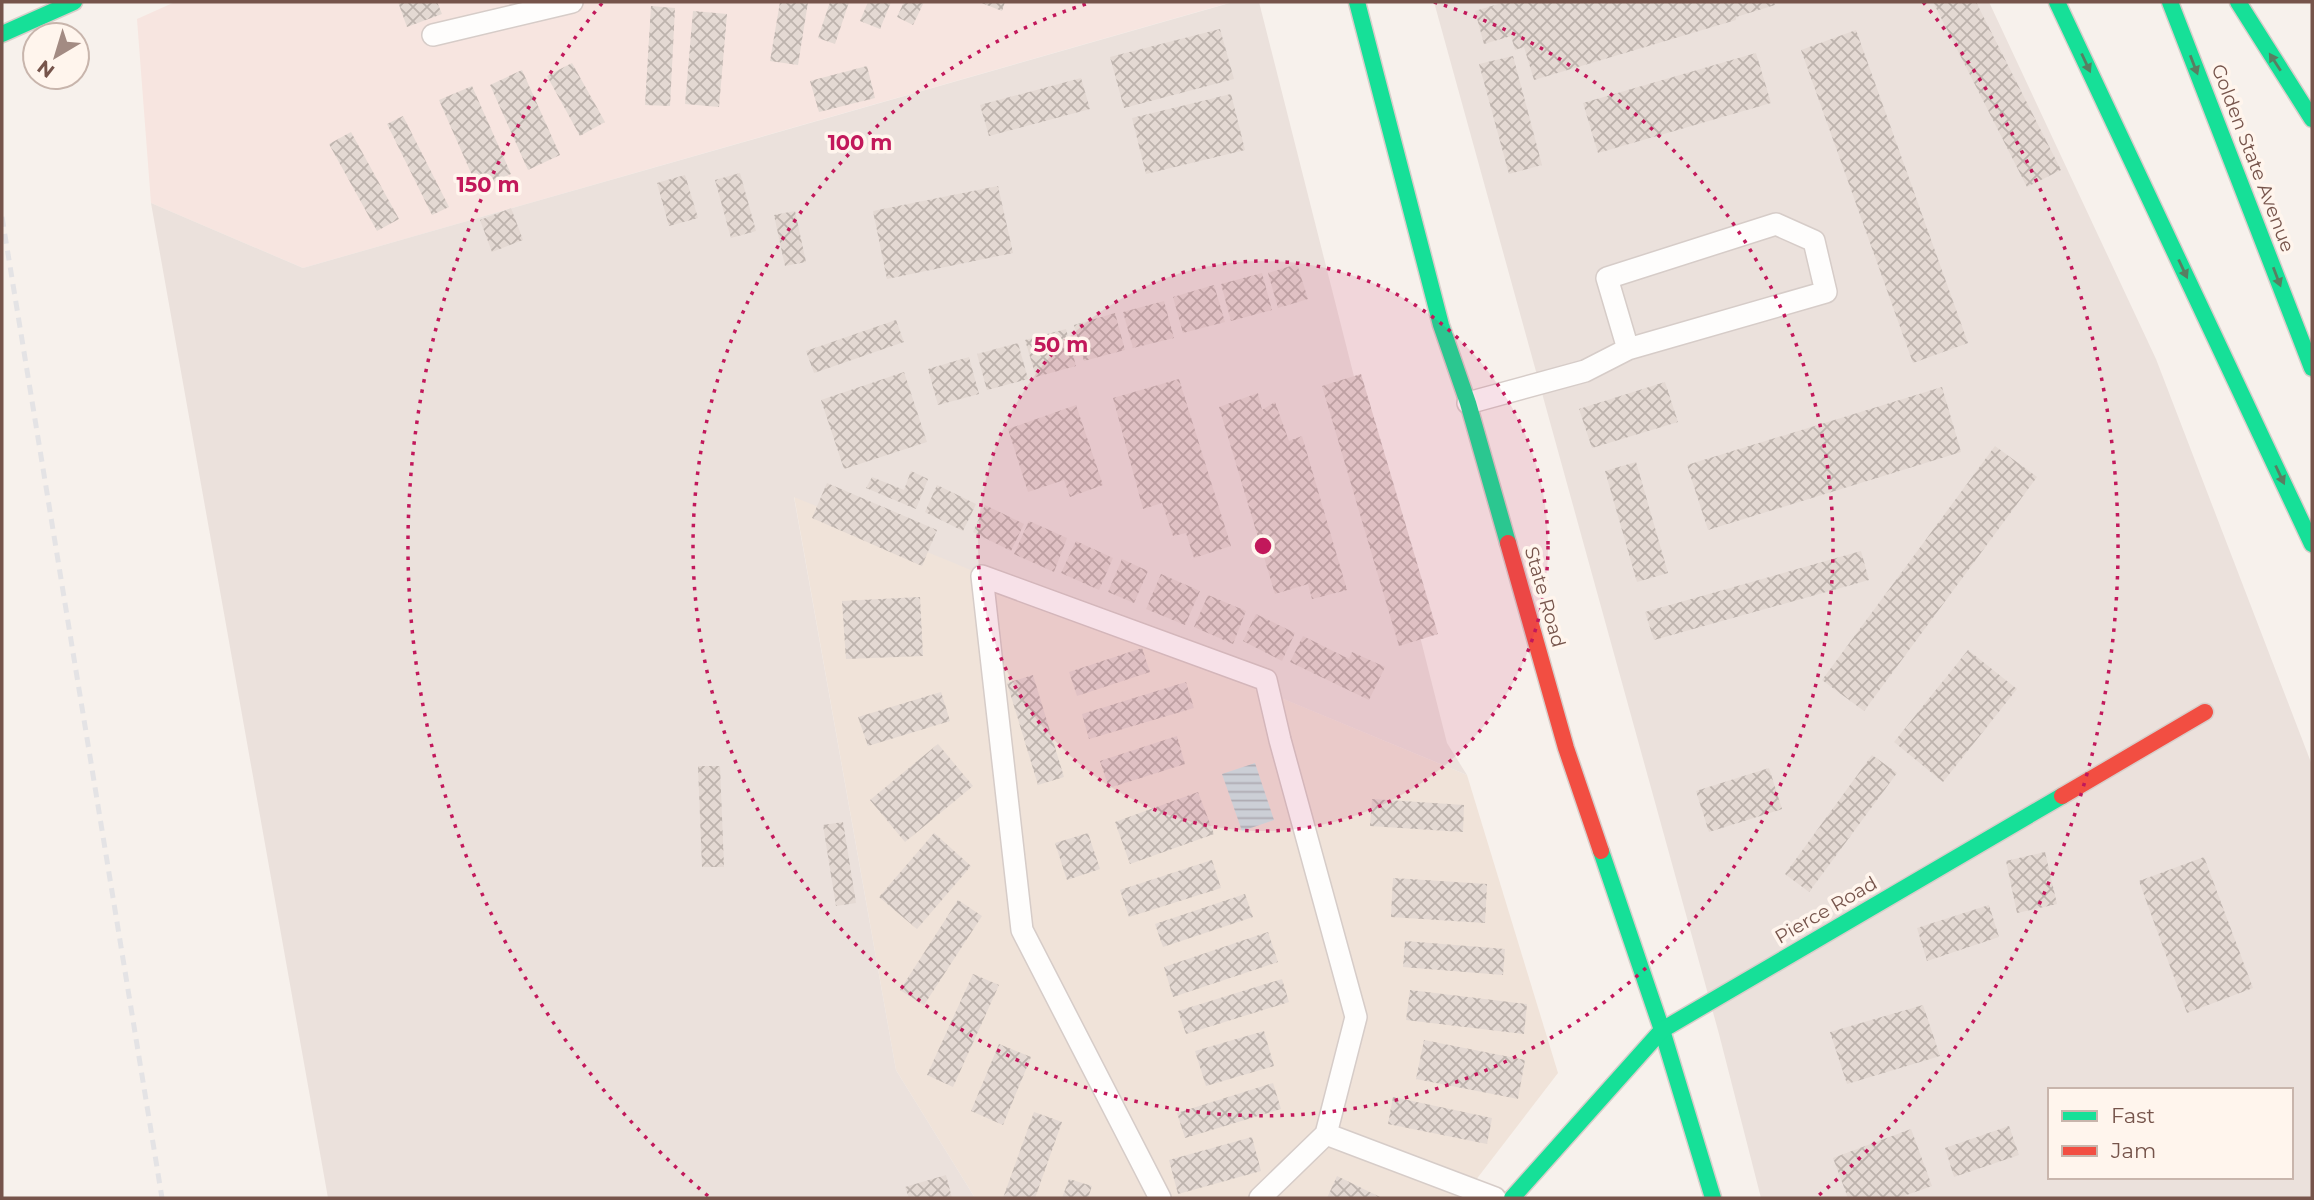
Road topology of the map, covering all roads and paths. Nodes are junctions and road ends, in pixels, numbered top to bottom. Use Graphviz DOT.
graph roads {
  1 [pos="74,2"];
  2 [pos="572,2"];
  3 [pos="1357,2"];
  4 [pos="2057,2"];
  5 [pos="2170,2"];
  6 [pos="2238,2"];
  7 [pos="2,34"];
  8 [pos="433,35"];
  9 [pos="2312,119"];
  10 [pos="1628,349"];
  11 [pos="2312,368"];
  12 [pos="1468,404"];
  13 [pos="2312,544"];
  14 [pos="2205,712"];
  15 [pos="1662,1030"];
  16 [pos="1326,1134"];
  17 [pos="1160,1198"];
  18 [pos="1259,1198"];
  19 [pos="1495,1198"];
  20 [pos="1512,1198"];
  21 [pos="1713,1198"];
  1 -- 7 [label="main road"];
  2 -- 8 [label="lane"];
  3 -- 12 [label="main road, State Road"];
  4 -- 13 [label="main road, one-way"];
  5 -- 11 [label="main road, Golden State Avenue, one-way"];
  9 -- 6 [label="main road, one-way"];
  10 -- 10 [label="lane"];
  10 -- 12 [label="lane"];
  12 -- 15 [label="main road, State Road"];
  14 -- 15 [label="main road, Pierce Road"];
  15 -- 20 [label="main road, Pierce Road"];
  15 -- 21 [label="main road, State Road"];
  16 -- 17 [label="lane"];
  16 -- 18 [label="lane"];
  16 -- 19 [label="lane"];
}
